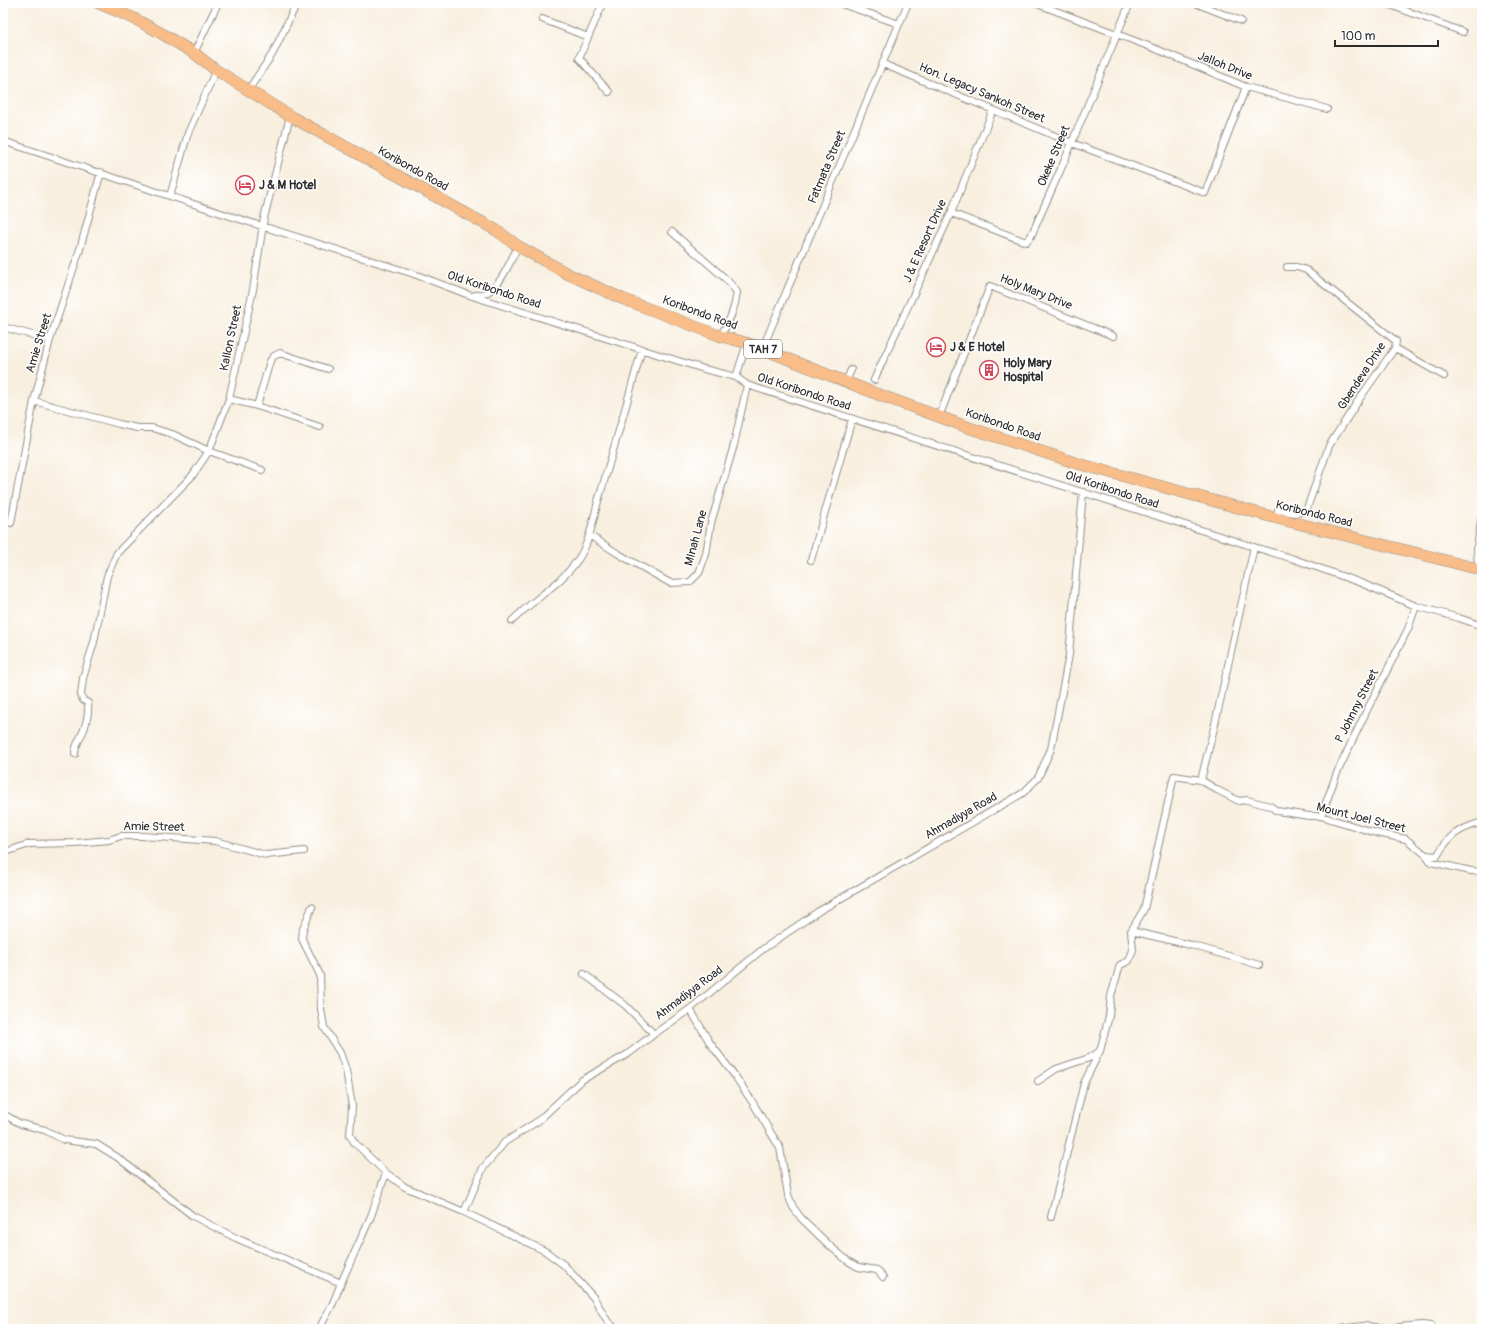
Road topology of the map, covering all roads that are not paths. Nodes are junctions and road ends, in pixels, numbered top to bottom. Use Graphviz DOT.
graph roads {
  1 [pos="98,3"];
  2 [pos="218,3"];
  3 [pos="297,3"];
  4 [pos="603,3"];
  5 [pos="839,3"];
  6 [pos="908,3"];
  7 [pos="1034,3"];
  8 [pos="1130,3"];
  9 [pos="1195,3"];
  10 [pos="1385,3"];
  11 [pos="542,18"];
  12 [pos="1241,21"];
  13 [pos="899,24"];
  14 [pos="1463,32"];
  15 [pos="1117,35"];
  16 [pos="588,37"];
  17 [pos="194,53"];
  18 [pos="883,64"];
  19 [pos="216,70"];
  20 [pos="1246,87"];
  21 [pos="249,89"];
  22 [pos="609,92"];
  23 [pos="1327,109"];
  24 [pos="993,110"];
  25 [pos="290,116"];
  26 [pos="3,141"];
  27 [pos="1072,143"];
  28 [pos="101,172"];
  29 [pos="170,196"];
  30 [pos="951,213"];
  31 [pos="265,227"];
  32 [pos="672,232"];
  33 [pos="518,246"];
  34 [pos="1287,267"];
  35 [pos="469,295"];
  36 [pos="3,327"];
  37 [pos="720,336"];
  38 [pos="1114,336"];
  39 [pos="50,340"];
  40 [pos="766,340"];
  41 [pos="747,343"];
  42 [pos="1395,348"];
  43 [pos="642,349"];
  44 [pos="328,369"];
  45 [pos="852,370"];
  46 [pos="1444,376"];
  47 [pos="736,377"];
  48 [pos="874,380"];
  49 [pos="846,381"];
  50 [pos="747,385"];
  51 [pos="229,399"];
  52 [pos="34,401"];
  53 [pos="257,406"];
  54 [pos="939,417"];
  55 [pos="852,419"];
  56 [pos="320,427"];
  57 [pos="209,451"];
  58 [pos="262,470"];
  59 [pos="1083,492"];
  60 [pos="1482,515"];
  61 [pos="1276,518"];
  62 [pos="11,523"];
  63 [pos="590,535"];
  64 [pos="1254,548"];
  65 [pos="811,560"];
  66 [pos="1480,570"];
  67 [pos="1416,606"];
  68 [pos="512,621"];
  69 [pos="1482,626"];
  70 [pos="75,754"];
  71 [pos="1201,780"];
  72 [pos="1321,816"];
  73 [pos="1482,822"];
  74 [pos="304,851"];
  75 [pos="3,853"];
  76 [pos="1426,855"];
  77 [pos="1482,872"];
  78 [pos="312,907"];
  79 [pos="1132,931"];
  80 [pos="1259,965"];
  81 [pos="584,974"];
  82 [pos="690,1009"];
  83 [pos="654,1034"];
  84 [pos="1100,1051"];
  85 [pos="1038,1082"];
  86 [pos="3,1114"];
  87 [pos="386,1173"];
  88 [pos="464,1212"];
  89 [pos="1051,1217"];
  90 [pos="883,1277"];
  91 [pos="341,1283"];
  92 [pos="319,1329"];
  93 [pos="616,1329"];
  94 [pos="1341,1329"];
  95 [pos="1433,1329"];
  1 -- 17 [label="highway, Koribondo Road / TAH 7"];
  2 -- 17 [label="street"];
  3 -- 21 [label="street"];
  4 -- 16 [label="street"];
  5 -- 13 [label="street"];
  6 -- 13 [label="street, Fatmata Street"];
  7 -- 15 [label="street, Jalloh Drive"];
  8 -- 15 [label="street, Okeke Street"];
  9 -- 12 [label="street"];
  10 -- 14 [label="street"];
  11 -- 16 [label="street"];
  13 -- 18 [label="street, Fatmata Street"];
  15 -- 20 [label="street, Jalloh Drive"];
  15 -- 27 [label="street, Okeke Street"];
  16 -- 22 [label="street"];
  17 -- 19 [label="highway, Koribondo Road / TAH 7"];
  18 -- 24 [label="street, Hon. Legacy Sankoh Street"];
  18 -- 40 [label="street, Fatmata Street"];
  19 -- 21 [label="highway, Koribondo Road / TAH 7"];
  19 -- 29 [label="street"];
  20 -- 23 [label="street, Jalloh Drive"];
  20 -- 27 [label="street, Hon. Legacy Sankoh Street"];
  21 -- 25 [label="highway, Koribondo Road / TAH 7"];
  24 -- 27 [label="street, Hon. Legacy Sankoh Street"];
  24 -- 30 [label="street, J & E Resort Drive"];
  25 -- 31 [label="street, Kallon Street"];
  25 -- 33 [label="highway, Koribondo Road / TAH 7"];
  26 -- 28 [label="street, Old Koribondo Road"];
  27 -- 30 [label="street, Okeke Street"];
  28 -- 29 [label="street, Old Koribondo Road"];
  28 -- 39 [label="street, Amie Street"];
  29 -- 31 [label="street, Old Koribondo Road"];
  30 -- 48 [label="street, J & E Resort Drive"];
  31 -- 35 [label="street, Old Koribondo Road"];
  31 -- 51 [label="street, Kallon Street"];
  32 -- 37 [label="street"];
  33 -- 35 [label="street"];
  33 -- 37 [label="highway, Koribondo Road / TAH 7"];
  34 -- 42 [label="street, Gbendeva Drive"];
  35 -- 43 [label="street, Old Koribondo Road"];
  36 -- 39 [label="street"];
  37 -- 41 [label="highway, Koribondo Road / TAH 7"];
  38 -- 54 [label="street, Holy Mary Drive"];
  39 -- 52 [label="street, Amie Street"];
  41 -- 47 [label="street"];
  41 -- 49 [label="highway, Koribondo Road / TAH 7"];
  42 -- 46 [label="street"];
  42 -- 61 [label="street, Gbendeva Drive"];
  43 -- 47 [label="street, Old Koribondo Road"];
  43 -- 63 [label="street"];
  44 -- 53 [label="street"];
  45 -- 49 [label="street"];
  47 -- 50 [label="street, Old Koribondo Road"];
  49 -- 54 [label="highway, Koribondo Road / TAH 7"];
  50 -- 55 [label="street, Old Koribondo Road"];
  50 -- 63 [label="street, MInah Lane"];
  51 -- 53 [label="street"];
  51 -- 57 [label="street, Kallon Street"];
  52 -- 57 [label="street"];
  52 -- 62 [label="street, Amie Street"];
  53 -- 56 [label="street"];
  54 -- 61 [label="highway, Koribondo Road / TAH 7"];
  55 -- 59 [label="street, Old Koribondo Road"];
  55 -- 65 [label="street"];
  57 -- 58 [label="street"];
  57 -- 70 [label="street, Kallon Street"];
  59 -- 64 [label="street, Old Koribondo Road"];
  59 -- 82 [label="street, Ahmadiyya Road"];
  60 -- 66 [label="street"];
  61 -- 66 [label="highway, Koribondo Road / TAH 7"];
  63 -- 68 [label="street"];
  64 -- 67 [label="street, Old Koribondo Road"];
  64 -- 71 [label="street"];
  67 -- 69 [label="street, Old Koribondo Road"];
  67 -- 72 [label="street, P Johnny Street"];
  71 -- 72 [label="street, Mount Joel Street"];
  71 -- 79 [label="street"];
  72 -- 76 [label="street, Mount Joel Street"];
  73 -- 76 [label="street"];
  74 -- 75 [label="street, Amie Street"];
  76 -- 77 [label="street, Mount Joel Street"];
  78 -- 87 [label="street"];
  79 -- 80 [label="street"];
  79 -- 84 [label="street"];
  81 -- 83 [label="street"];
  82 -- 83 [label="street, Ahmadiyya Road"];
  82 -- 90 [label="street"];
  83 -- 88 [label="street, Ahmadiyya Road"];
  84 -- 85 [label="street"];
  84 -- 89 [label="street"];
  86 -- 91 [label="street"];
  87 -- 88 [label="street"];
  87 -- 91 [label="street"];
  88 -- 93 [label="street"];
  91 -- 92 [label="street"];
  94 -- 95 [label="street"];
}
